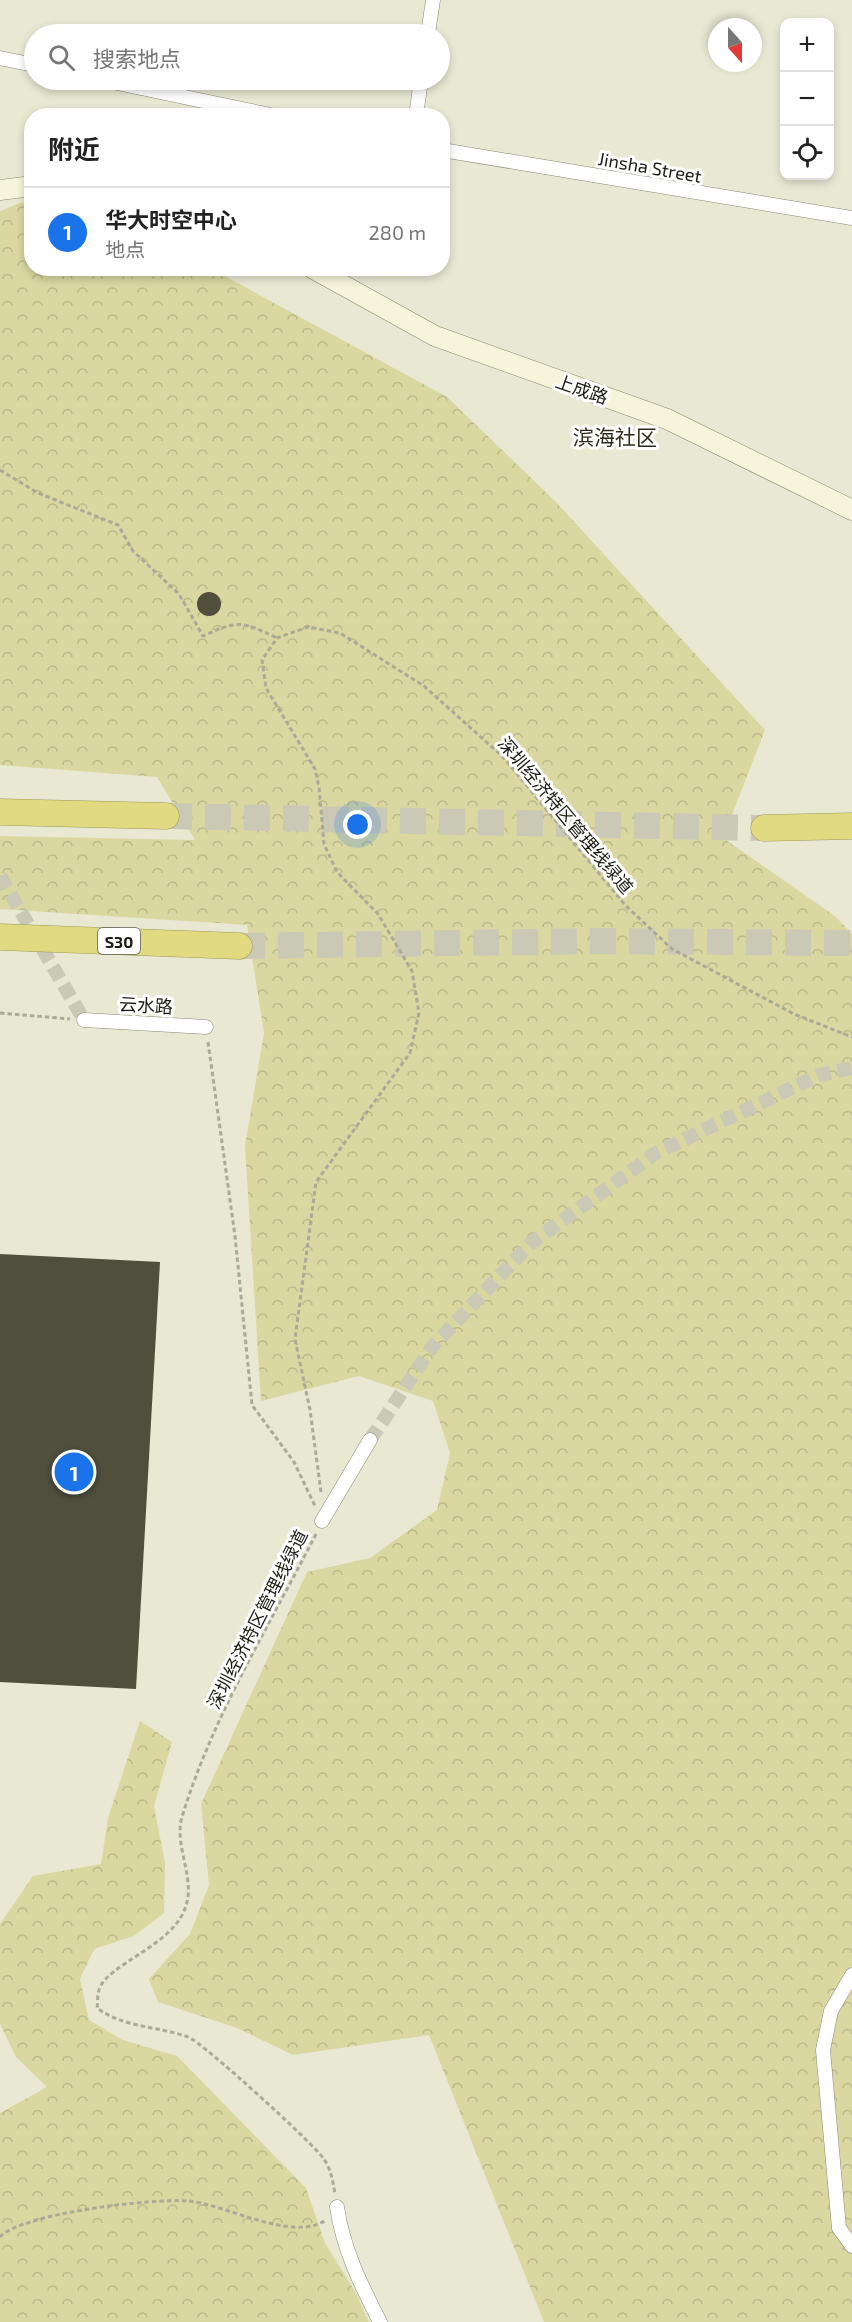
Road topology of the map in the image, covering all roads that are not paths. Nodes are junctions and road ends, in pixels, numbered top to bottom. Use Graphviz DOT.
graph roads {
  1 [pos="433,0"];
  2 [pos="429,24"];
  3 [pos="0,58"];
  4 [pos="24,63"];
  5 [pos="151,90"];
  6 [pos="420,90"];
  7 [pos="237,108"];
  8 [pos="417,108"];
  9 [pos="450,151"];
  10 [pos="24,187"];
  11 [pos="0,190"];
  12 [pos="852,218"];
  13 [pos="326,276"];
  14 [pos="852,510"];
  15 [pos="0,812"];
  16 [pos="166,816"];
  17 [pos="852,826"];
  18 [pos="764,828"];
  19 [pos="0,937"];
  20 [pos="239,946"];
  21 [pos="84,1020"];
  22 [pos="206,1027"];
  23 [pos="370,1440"];
  24 [pos="322,1521"];
  25 [pos="852,1975"];
  26 [pos="337,2207"];
  27 [pos="852,2246"];
  28 [pos="380,2322"];
  1 -- 2 [label="street"];
  3 -- 4 [label="street"];
  5 -- 7 [label="street"];
  6 -- 8 [label="street"];
  9 -- 12 [label="street, Jinsha Street"];
  10 -- 11 [label="street"];
  13 -- 14 [label="street, 上成路"];
  15 -- 16 [label="highway"];
  17 -- 18 [label="highway"];
  19 -- 20 [label="highway, S30"];
  21 -- 22 [label="street, 云水路"];
  23 -- 24 [label="street"];
  25 -- 27 [label="street"];
  26 -- 28 [label="street"];
}
